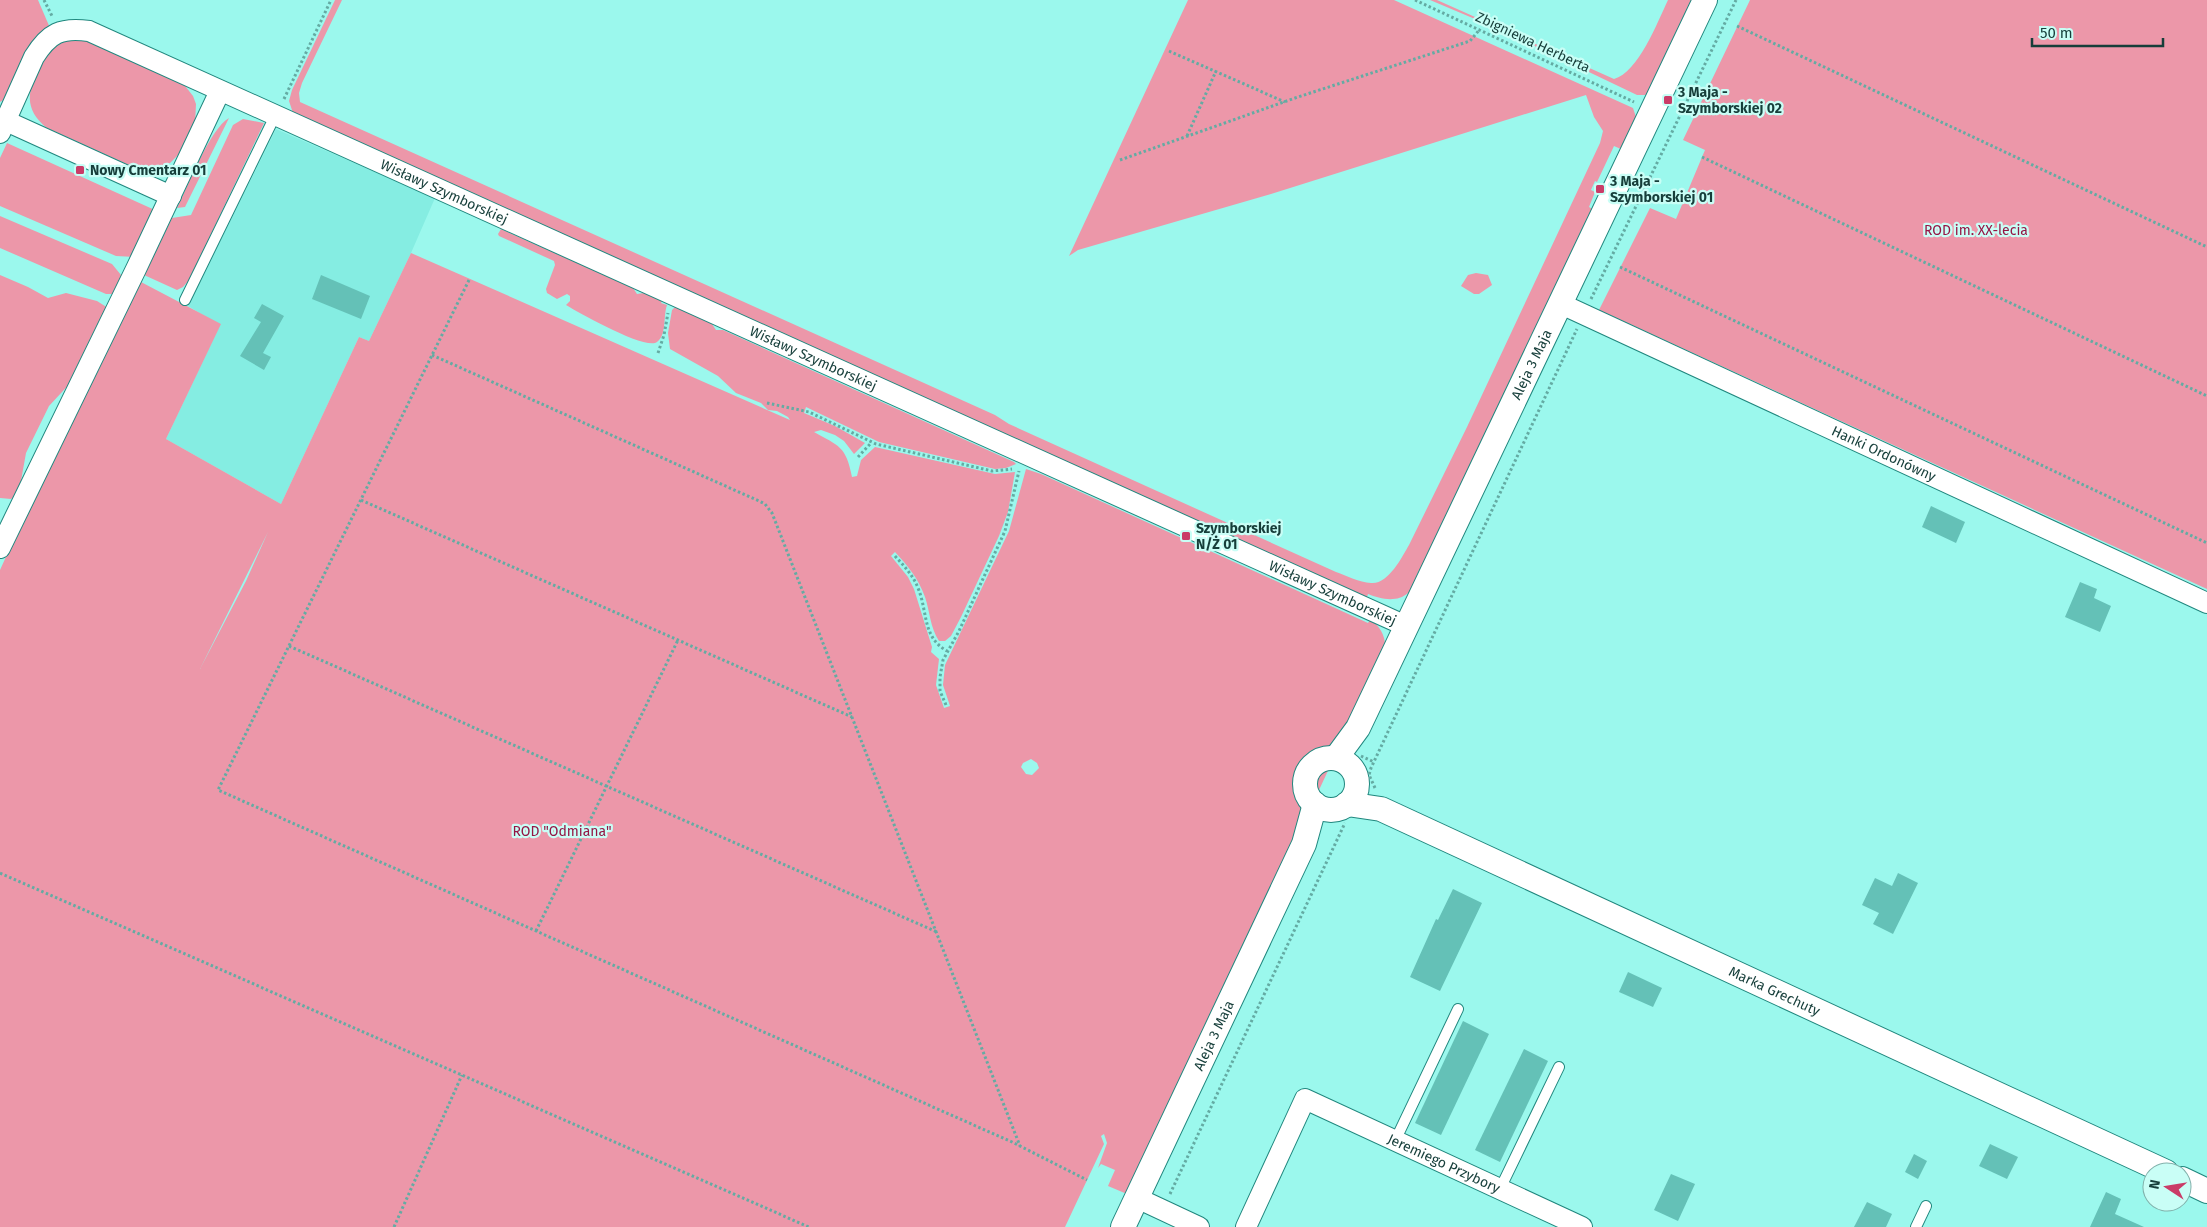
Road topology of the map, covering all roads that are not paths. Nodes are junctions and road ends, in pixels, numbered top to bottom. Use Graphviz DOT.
graph roads {
  1 [pos="1705,0"];
  2 [pos="220,91"];
  3 [pos="275,116"];
  4 [pos="2,124"];
  5 [pos="171,196"];
  6 [pos="185,300"];
  7 [pos="1559,303"];
  8 [pos="0,548"];
  9 [pos="2207,603"];
  10 [pos="1406,626"];
  11 [pos="1356,770"];
  12 [pos="1381,809"];
  13 [pos="1336,810"];
  14 [pos="1458,1009"];
  15 [pos="1559,1068"];
  16 [pos="1395,1141"];
  17 [pos="2144,1162"];
  18 [pos="2192,1184"];
  19 [pos="1500,1189"];
  20 [pos="2207,1191"];
  21 [pos="1137,1198"];
  22 [pos="1926,1206"];
  23 [pos="1123,1227"];
  24 [pos="1199,1227"];
  25 [pos="1246,1227"];
  26 [pos="1582,1227"];
  27 [pos="1916,1227"];
  1 -- 7 [label="street, Aleja 3 Maja"];
  2 -- 3 [label="street, Wisławy Szymborskiej"];
  2 -- 4 [label="street, Wisławy Szymborskiej"];
  2 -- 5 [label="street"];
  3 -- 6 [label="lane"];
  3 -- 10 [label="street, Wisławy Szymborskiej"];
  4 -- 5 [label="street, Wisławy Szymborskiej"];
  5 -- 8 [label="street"];
  7 -- 9 [label="street, Hanki Ordonówny"];
  7 -- 10 [label="street, Aleja 3 Maja"];
  10 -- 11 [label="street, Aleja 3 Maja"];
  11 -- 12 [label="street, Marka Grechuty"];
  11 -- 13 [label="street"];
  11 -- 13 [label="street"];
  12 -- 13 [label="street, Marka Grechuty"];
  12 -- 17 [label="street, Marka Grechuty"];
  13 -- 21 [label="street, Aleja 3 Maja"];
  14 -- 16 [label="lane"];
  15 -- 19 [label="lane"];
  16 -- 19 [label="street, Jeremiego Przybory"];
  16 -- 25 [label="street, Jeremiego Przybory"];
  18 -- 20 [label="street"];
  19 -- 26 [label="street, Jeremiego Przybory"];
  21 -- 23 [label="street, Aleja 3 Maja"];
  21 -- 24 [label="street"];
  22 -- 27 [label="lane"];
}
